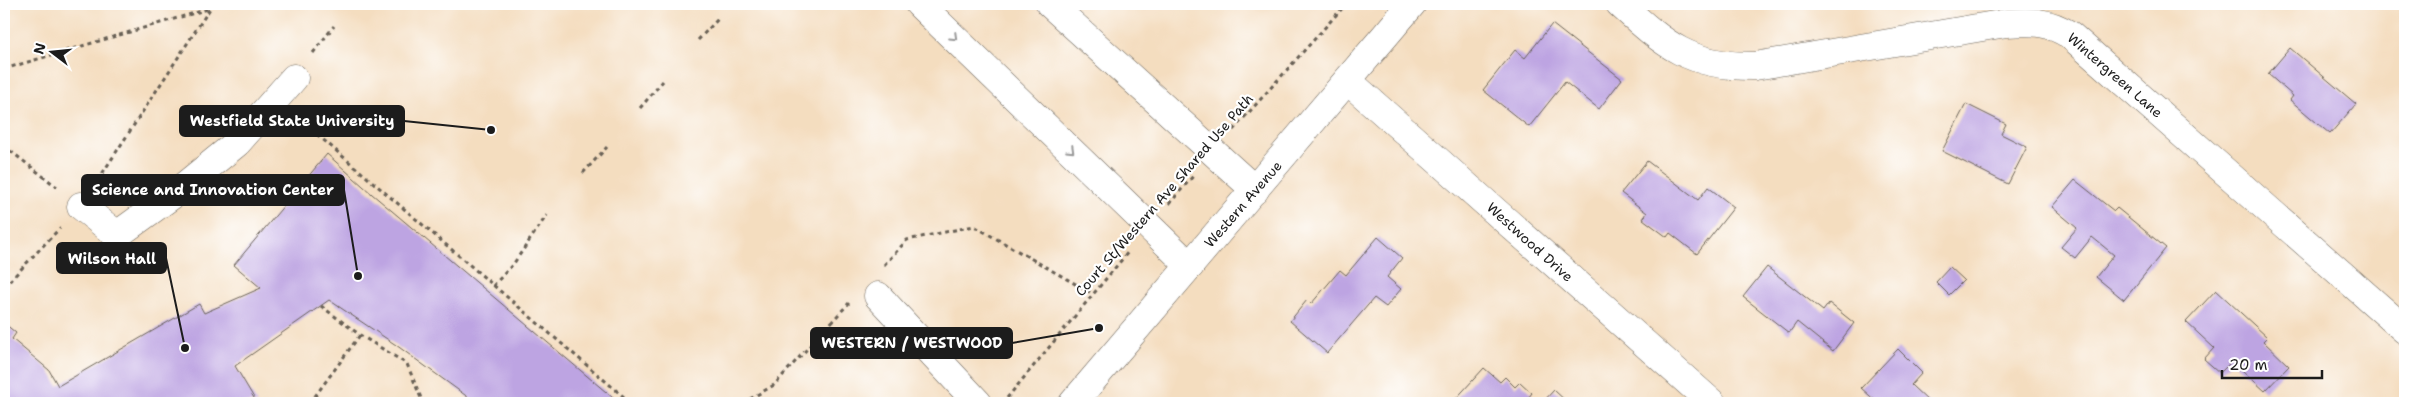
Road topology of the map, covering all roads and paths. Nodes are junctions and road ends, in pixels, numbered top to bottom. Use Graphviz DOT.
graph roads {
  1 [pos="213,4"];
  2 [pos="919,4"];
  3 [pos="1050,4"];
  4 [pos="1346,4"];
  5 [pos="1412,4"];
  6 [pos="1620,4"];
  7 [pos="209,8"];
  8 [pos="718,19"];
  9 [pos="334,26"];
  10 [pos="698,40"];
  11 [pos="4,69"];
  12 [pos="294,78"];
  13 [pos="663,80"];
  14 [pos="1348,80"];
  15 [pos="640,108"];
  16 [pos="294,115"];
  17 [pos="4,146"];
  18 [pos="607,148"];
  19 [pos="1214,152"];
  20 [pos="583,173"];
  21 [pos="1255,190"];
  22 [pos="81,206"];
  23 [pos="548,215"];
  24 [pos="1150,225"];
  25 [pos="974,226"];
  26 [pos="1190,266"];
  27 [pos="493,286"];
  28 [pos="4,287"];
  29 [pos="1094,294"];
  30 [pos="878,296"];
  31 [pos="321,306"];
  32 [pos="2405,330"];
  33 [pos="360,336"];
  34 [pos="310,403"];
  35 [pos="423,403"];
  36 [pos="631,403"];
  37 [pos="978,403"];
  38 [pos="1003,403"];
  39 [pos="1073,403"];
  40 [pos="1712,403"];
  1 -- 7 [label="path"];
  2 -- 24 [label="street, one-way"];
  3 -- 19 [label="street"];
  4 -- 19 [label="path, Court St/Western Ave Shared Use Path"];
  5 -- 14 [label="street, Western Avenue"];
  6 -- 32 [label="street, Wintergreen Lane"];
  7 -- 11 [label="path"];
  7 -- 22 [label="path"];
  8 -- 10 [label="path"];
  9 -- 12 [label="path"];
  12 -- 22 [label="street"];
  13 -- 15 [label="path"];
  14 -- 21 [label="street, Western Avenue"];
  14 -- 40 [label="street, Westwood Drive"];
  16 -- 27 [label="path"];
  17 -- 22 [label="path"];
  18 -- 20 [label="path"];
  19 -- 21 [label="street"];
  19 -- 24 [label="path, Court St/Western Ave Shared Use Path"];
  21 -- 26 [label="street, Western Avenue"];
  22 -- 28 [label="path"];
  23 -- 27 [label="path"];
  24 -- 26 [label="street"];
  24 -- 29 [label="path, Court St/Western Ave Shared Use Path"];
  25 -- 29 [label="path"];
  26 -- 39 [label="street, Western Avenue"];
  27 -- 36 [label="path"];
  29 -- 38 [label="path, Court St/Western Ave Shared Use Path"];
  30 -- 37 [label="street"];
  31 -- 33 [label="path"];
  33 -- 34 [label="path"];
  33 -- 35 [label="path"];
}
